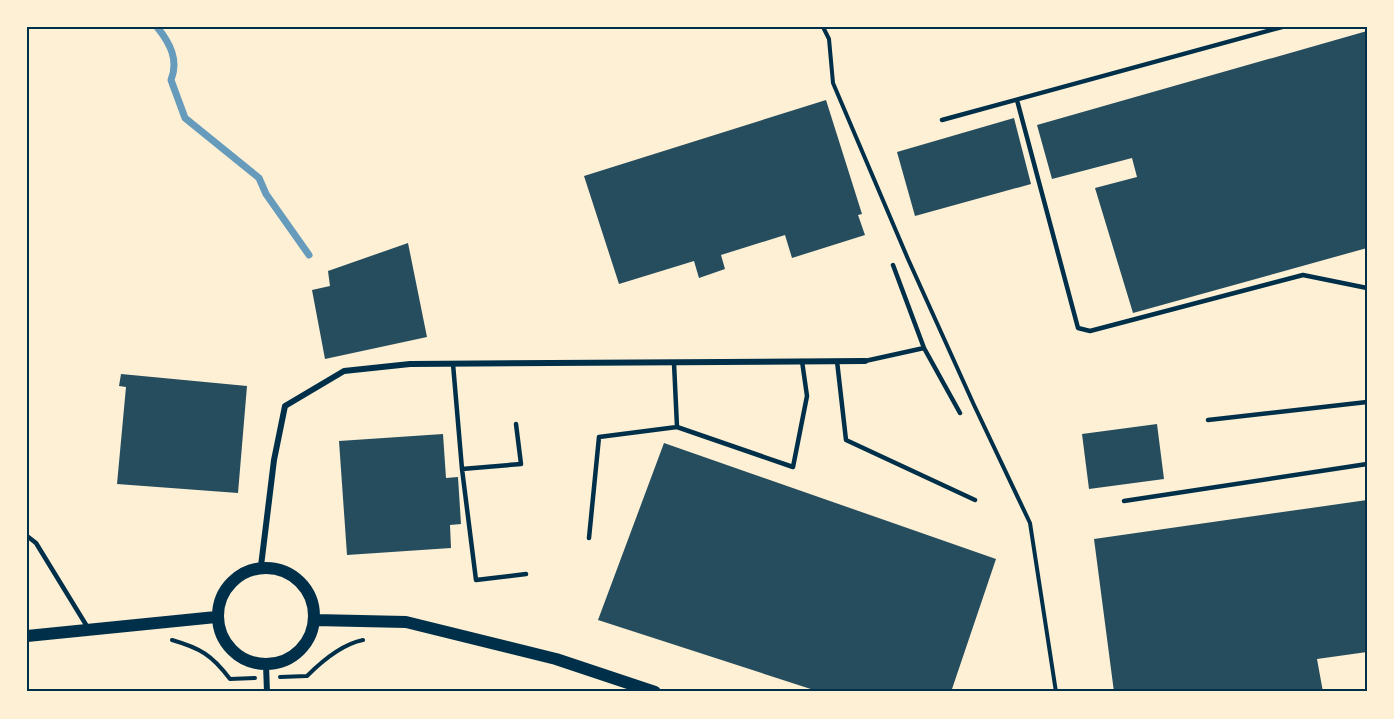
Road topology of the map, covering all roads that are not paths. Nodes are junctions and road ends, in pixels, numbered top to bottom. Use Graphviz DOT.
graph roads {
  1 [pos="1282,27"];
  2 [pos="1017,100"];
  3 [pos="942,120"];
  4 [pos="893,265"];
  5 [pos="1367,288"];
  6 [pos="924,348"];
  7 [pos="837,361"];
  8 [pos="865,361"];
  9 [pos="802,362"];
  10 [pos="674,363"];
  11 [pos="453,364"];
  12 [pos="1367,402"];
  13 [pos="960,413"];
  14 [pos="1208,420"];
  15 [pos="516,424"];
  16 [pos="677,427"];
  17 [pos="1367,464"];
  18 [pos="462,469"];
  19 [pos="975,500"];
  20 [pos="1124,501"];
  21 [pos="27,536"];
  22 [pos="589,538"];
  23 [pos="261,566"];
  24 [pos="526,574"];
  25 [pos="216,617"];
  26 [pos="315,620"];
  27 [pos="89,630"];
  28 [pos="27,636"];
  29 [pos="266,671"];
  30 [pos="267,692"];
  31 [pos="655,692"];
  1 -- 2 [label="lane"];
  2 -- 3 [label="lane"];
  2 -- 5 [label="lane"];
  4 -- 6 [label="lane"];
  6 -- 8 [label="lane"];
  6 -- 13 [label="lane"];
  7 -- 8 [label="street"];
  7 -- 9 [label="street"];
  7 -- 19 [label="lane"];
  9 -- 10 [label="street"];
  9 -- 16 [label="lane"];
  10 -- 11 [label="street"];
  10 -- 16 [label="lane"];
  11 -- 18 [label="lane"];
  11 -- 23 [label="street"];
  12 -- 14 [label="lane"];
  15 -- 18 [label="lane"];
  16 -- 22 [label="lane"];
  17 -- 20 [label="lane"];
  18 -- 24 [label="lane"];
  21 -- 27 [label="lane"];
  23 -- 25 [label="main road"];
  23 -- 26 [label="main road"];
  25 -- 27 [label="main road"];
  25 -- 29 [label="main road"];
  26 -- 29 [label="main road"];
  26 -- 31 [label="main road"];
  27 -- 28 [label="main road"];
  29 -- 30 [label="street"];
}
